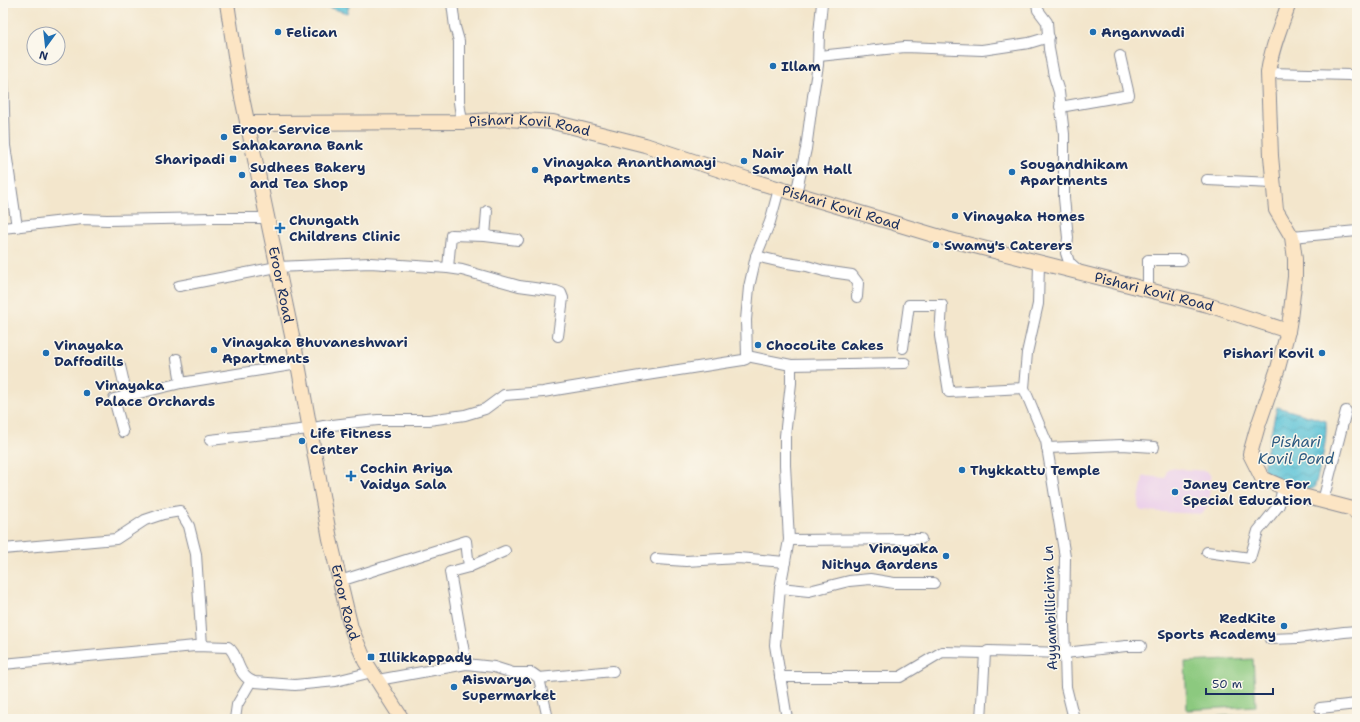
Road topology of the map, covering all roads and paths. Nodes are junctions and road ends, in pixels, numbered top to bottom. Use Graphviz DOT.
graph roads {
  1 [pos="227,3"];
  2 [pos="452,3"];
  3 [pos="822,3"];
  4 [pos="1036,3"];
  5 [pos="1289,3"];
  6 [pos="1049,37"];
  7 [pos="818,56"];
  8 [pos="1120,56"];
  9 [pos="1268,73"];
  10 [pos="3,76"];
  11 [pos="1357,77"];
  12 [pos="1060,107"];
  13 [pos="462,122"];
  14 [pos="247,123"];
  15 [pos="1207,180"];
  16 [pos="1273,183"];
  17 [pos="779,189"];
  18 [pos="796,194"];
  19 [pos="486,211"];
  20 [pos="266,218"];
  21 [pos="3,228"];
  22 [pos="17,228"];
  23 [pos="1357,231"];
  24 [pos="485,236"];
  25 [pos="1292,237"];
  26 [pos="518,240"];
  27 [pos="756,256"];
  28 [pos="1182,260"];
  29 [pos="1039,263"];
  30 [pos="277,267"];
  31 [pos="448,268"];
  32 [pos="1084,274"];
  33 [pos="179,286"];
  34 [pos="1148,290"];
  35 [pos="857,297"];
  36 [pos="1288,331"];
  37 [pos="558,336"];
  38 [pos="903,348"];
  39 [pos="747,356"];
  40 [pos="177,359"];
  41 [pos="905,363"];
  42 [pos="298,364"];
  43 [pos="791,365"];
  44 [pos="120,366"];
  45 [pos="181,383"];
  46 [pos="1024,388"];
  47 [pos="127,396"];
  48 [pos="1346,411"];
  49 [pos="309,429"];
  50 [pos="123,432"];
  51 [pos="210,440"];
  52 [pos="1154,447"];
  53 [pos="1047,448"];
  54 [pos="1283,488"];
  55 [pos="1323,501"];
  56 [pos="1357,514"];
  57 [pos="921,538"];
  58 [pos="789,540"];
  59 [pos="3,549"];
  60 [pos="505,551"];
  61 [pos="1207,552"];
  62 [pos="656,559"];
  63 [pos="785,562"];
  64 [pos="469,567"];
  65 [pos="340,581"];
  66 [pos="934,583"];
  67 [pos="780,588"];
  68 [pos="1357,631"];
  69 [pos="1270,639"];
  70 [pos="202,646"];
  71 [pos="1141,646"];
  72 [pos="1065,653"];
  73 [pos="985,654"];
  74 [pos="3,664"];
  75 [pos="466,664"];
  76 [pos="613,671"];
  77 [pos="375,676"];
  78 [pos="780,677"];
  79 [pos="539,678"];
  80 [pos="251,681"];
  81 [pos="1357,704"];
  82 [pos="1320,708"];
  83 [pos="235,719"];
  84 [pos="402,719"];
  85 [pos="548,719"];
  86 [pos="787,719"];
  87 [pos="981,719"];
  88 [pos="1074,719"];
  1 -- 14 [label="street, Eroor Road"];
  2 -- 13 [label="street"];
  3 -- 7 [label="street"];
  4 -- 6 [label="street"];
  5 -- 9 [label="street"];
  6 -- 7 [label="street"];
  6 -- 12 [label="street"];
  7 -- 18 [label="street"];
  8 -- 12 [label="street"];
  9 -- 11 [label="street"];
  9 -- 16 [label="street"];
  10 -- 22 [label="street"];
  12 -- 32 [label="street"];
  13 -- 14 [label="street, Pishari Kovil Road"];
  13 -- 17 [label="street, Pishari Kovil Road"];
  14 -- 20 [label="street, Eroor Road"];
  15 -- 16 [label="street"];
  16 -- 25 [label="street"];
  17 -- 18 [label="street, Pishari Kovil Road"];
  17 -- 27 [label="street"];
  18 -- 29 [label="street, Pishari Kovil Road"];
  19 -- 24 [label="street"];
  20 -- 22 [label="street"];
  20 -- 30 [label="street, Eroor Road"];
  21 -- 22 [label="street"];
  23 -- 25 [label="street"];
  24 -- 26 [label="street"];
  24 -- 31 [label="street"];
  25 -- 36 [label="street"];
  27 -- 35 [label="street"];
  27 -- 39 [label="street"];
  28 -- 34 [label="street"];
  29 -- 32 [label="street, Pishari Kovil Road"];
  29 -- 46 [label="street, Ayyambillichira Ln"];
  30 -- 31 [label="street"];
  30 -- 33 [label="street"];
  30 -- 42 [label="street, Eroor Road"];
  31 -- 37 [label="street"];
  32 -- 34 [label="street, Pishari Kovil Road"];
  34 -- 36 [label="street, Pishari Kovil Road"];
  36 -- 54 [label="street"];
  38 -- 46 [label="street"];
  39 -- 43 [label="street"];
  39 -- 49 [label="street"];
  40 -- 45 [label="street"];
  41 -- 43 [label="street"];
  42 -- 45 [label="street"];
  42 -- 49 [label="street, Eroor Road"];
  43 -- 58 [label="street"];
  44 -- 47 [label="street"];
  45 -- 47 [label="street"];
  46 -- 53 [label="street, Ayyambillichira Ln"];
  47 -- 50 [label="street"];
  48 -- 55 [label="street"];
  49 -- 51 [label="street"];
  49 -- 65 [label="street, Eroor Road"];
  52 -- 53 [label="street"];
  53 -- 72 [label="street, Ayyambillichira Ln"];
  54 -- 55 [label="street"];
  54 -- 61 [label="street"];
  55 -- 56 [label="street"];
  57 -- 58 [label="street"];
  58 -- 63 [label="street"];
  59 -- 70 [label="street"];
  60 -- 64 [label="street"];
  62 -- 63 [label="street"];
  63 -- 67 [label="street"];
  64 -- 65 [label="street"];
  64 -- 75 [label="street"];
  65 -- 77 [label="street, Eroor Road"];
  66 -- 67 [label="street"];
  67 -- 78 [label="street"];
  68 -- 69 [label="street"];
  70 -- 74 [label="street"];
  70 -- 80 [label="street"];
  71 -- 72 [label="street"];
  72 -- 73 [label="street"];
  72 -- 88 [label="street, Ayyambillichira Ln"];
  73 -- 78 [label="street"];
  73 -- 87 [label="street"];
  75 -- 77 [label="street"];
  75 -- 79 [label="street"];
  76 -- 79 [label="street"];
  77 -- 80 [label="street"];
  77 -- 84 [label="street, Eroor Road"];
  78 -- 86 [label="street"];
  79 -- 85 [label="street"];
  80 -- 83 [label="street"];
  81 -- 82 [label="street"];
}
